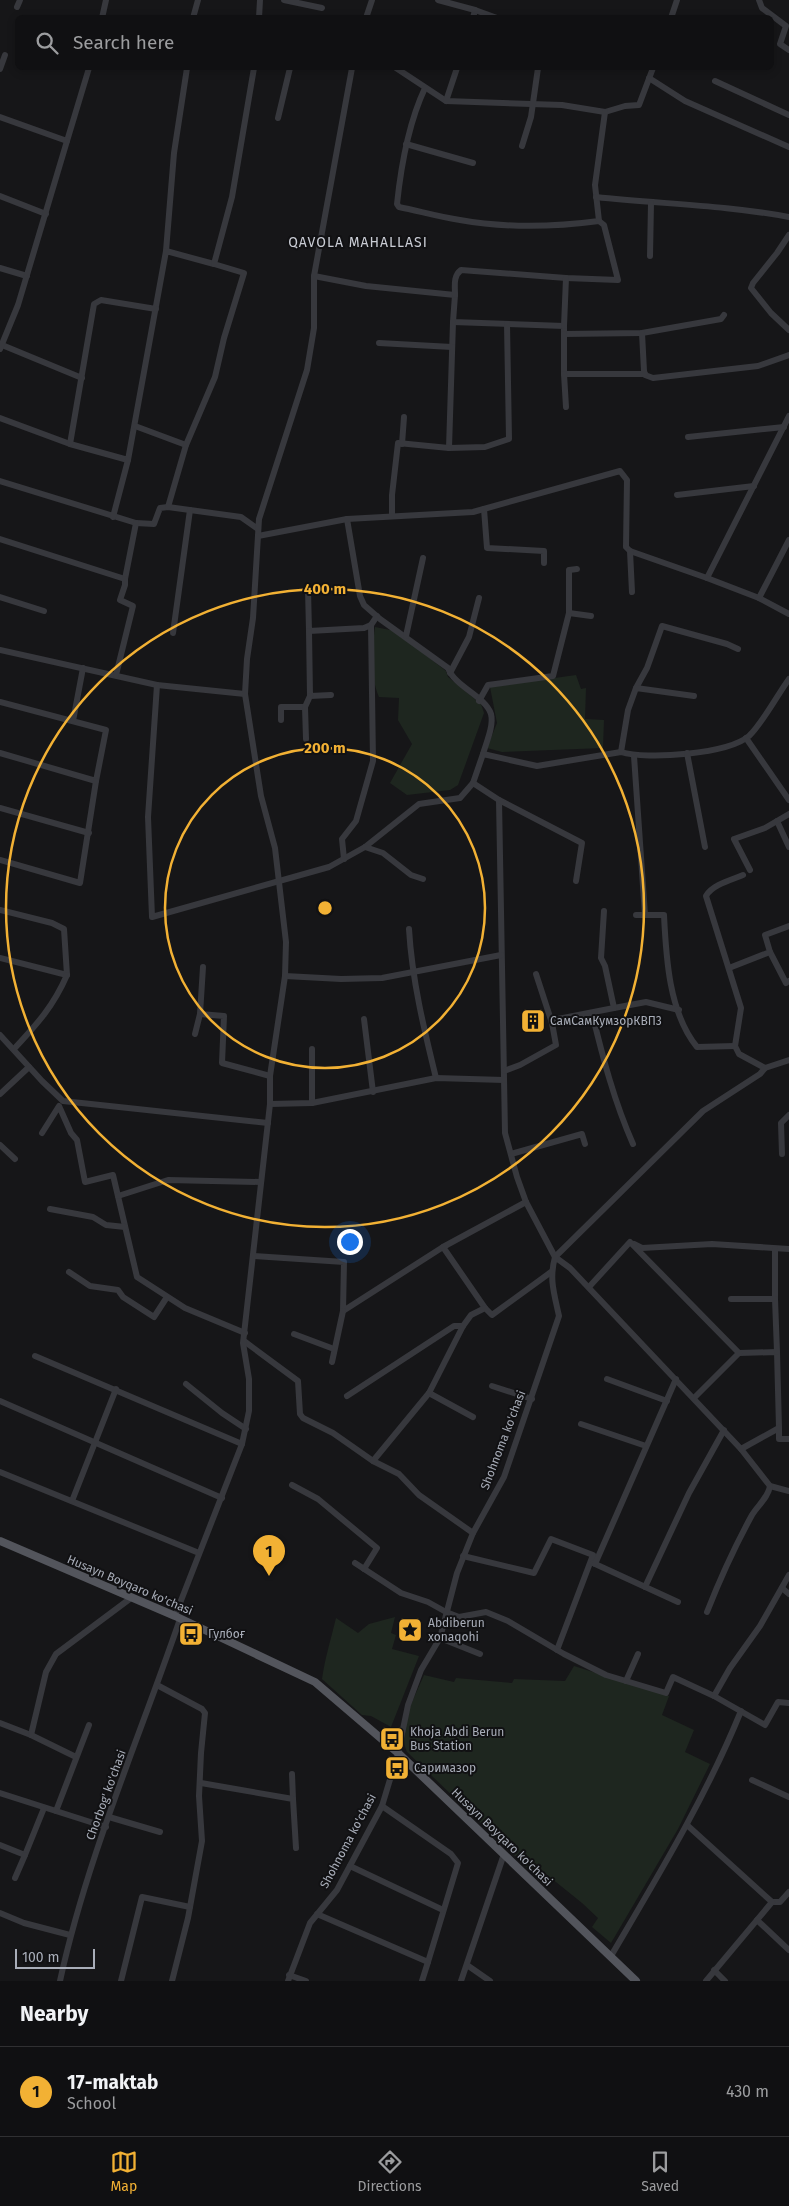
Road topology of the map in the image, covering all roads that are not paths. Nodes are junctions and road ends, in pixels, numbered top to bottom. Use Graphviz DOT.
graph roads {
  1 [pos="106,0"];
  2 [pos="198,0"];
  3 [pos="260,0"];
  4 [pos="284,0"];
  5 [pos="372,0"];
  6 [pos="438,0"];
  7 [pos="678,0"];
  8 [pos="759,0"];
  9 [pos="322,8"];
  10 [pos="474,14"];
  11 [pos="103,15"];
  12 [pos="193,15"];
  13 [pos="259,15"];
  14 [pos="367,15"];
  15 [pos="672,15"];
  16 [pos="771,15"];
  17 [pos="774,17"];
  18 [pos="789,50"];
  19 [pos="5,55"];
  20 [pos="0,69"];
  21 [pos="88,70"];
  22 [pos="187,70"];
  23 [pos="254,70"];
  24 [pos="290,70"];
  25 [pos="352,70"];
  26 [pos="399,70"];
  27 [pos="456,70"];
  28 [pos="538,70"];
  29 [pos="652,70"];
  30 [pos="649,78"];
  31 [pos="715,81"];
  32 [pos="425,88"];
  33 [pos="446,101"];
  34 [pos="532,103"];
  35 [pos="605,112"];
  36 [pos="789,115"];
  37 [pos="0,117"];
  38 [pos="278,118"];
  39 [pos="68,141"];
  40 [pos="406,144"];
  41 [pos="522,146"];
  42 [pos="789,146"];
  43 [pos="473,163"];
  44 [pos="0,196"];
  45 [pos="596,197"];
  46 [pos="651,203"];
  47 [pos="46,214"];
  48 [pos="789,217"];
  49 [pos="599,221"];
  50 [pos="789,235"];
  51 [pos="166,250"];
  52 [pos="650,256"];
  53 [pos="214,264"];
  54 [pos="0,268"];
  55 [pos="28,276"];
  56 [pos="314,276"];
  57 [pos="566,278"];
  58 [pos="455,295"];
  59 [pos="156,308"];
  60 [pos="724,315"];
  61 [pos="453,322"];
  62 [pos="507,324"];
  63 [pos="564,326"];
  64 [pos="789,330"];
  65 [pos="642,333"];
  66 [pos="564,334"];
  67 [pos="379,343"];
  68 [pos="1,347"];
  69 [pos="452,347"];
  70 [pos="789,355"];
  71 [pos="564,374"];
  72 [pos="645,374"];
  73 [pos="82,378"];
  74 [pos="566,407"];
  75 [pos="789,416"];
  76 [pos="404,417"];
  77 [pos="0,418"];
  78 [pos="135,426"];
  79 [pos="784,427"];
  80 [pos="688,437"];
  81 [pos="70,444"];
  82 [pos="402,444"];
  83 [pos="186,445"];
  84 [pos="449,448"];
  85 [pos="128,460"];
  86 [pos="0,481"];
  87 [pos="754,486"];
  88 [pos="677,496"];
  89 [pos="168,507"];
  90 [pos="484,509"];
  91 [pos="190,510"];
  92 [pos="392,516"];
  93 [pos="113,517"];
  94 [pos="347,519"];
  95 [pos="136,523"];
  96 [pos="258,532"];
  97 [pos="0,540"];
  98 [pos="789,540"];
  99 [pos="630,551"];
  100 [pos="423,558"];
  101 [pos="544,563"];
  102 [pos="577,569"];
  103 [pos="707,578"];
  104 [pos="124,579"];
  105 [pos="308,589"];
  106 [pos="632,592"];
  107 [pos="0,597"];
  108 [pos="479,598"];
  109 [pos="759,598"];
  110 [pos="44,611"];
  111 [pos="569,613"];
  112 [pos="789,614"];
  113 [pos="377,616"];
  114 [pos="591,616"];
  115 [pos="371,625"];
  116 [pos="309,631"];
  117 [pos="173,633"];
  118 [pos="406,636"];
  119 [pos="738,649"];
  120 [pos="0,650"];
  121 [pos="83,668"];
  122 [pos="450,673"];
  123 [pos="116,676"];
  124 [pos="789,679"];
  125 [pos="157,685"];
  126 [pos="636,688"];
  127 [pos="245,694"];
  128 [pos="331,695"];
  129 [pos="310,696"];
  130 [pos="694,696"];
  131 [pos="480,701"];
  132 [pos="0,702"];
  133 [pos="305,707"];
  134 [pos="281,720"];
  135 [pos="73,721"];
  136 [pos="746,738"];
  137 [pos="306,739"];
  138 [pos="621,752"];
  139 [pos="0,753"];
  140 [pos="686,753"];
  141 [pos="483,754"];
  142 [pos="634,756"];
  143 [pos="96,781"];
  144 [pos="472,783"];
  145 [pos="499,800"];
  146 [pos="789,800"];
  147 [pos="0,808"];
  148 [pos="789,814"];
  149 [pos="777,821"];
  150 [pos="88,833"];
  151 [pos="365,847"];
  152 [pos="704,847"];
  153 [pos="789,847"];
  154 [pos="344,859"];
  155 [pos="0,860"];
  156 [pos="750,870"];
  157 [pos="743,875"];
  158 [pos="423,879"];
  159 [pos="576,881"];
  160 [pos="278,882"];
  161 [pos="0,910"];
  162 [pos="604,911"];
  163 [pos="636,915"];
  164 [pos="645,915"];
  165 [pos="789,926"];
  166 [pos="409,929"];
  167 [pos="770,952"];
  168 [pos="501,955"];
  169 [pos="0,958"];
  170 [pos="203,966"];
  171 [pos="730,968"];
  172 [pos="413,972"];
  173 [pos="536,974"];
  174 [pos="67,975"];
  175 [pos="285,976"];
  176 [pos="789,981"];
  177 [pos="614,1008"];
  178 [pos="679,1010"];
  179 [pos="592,1013"];
  180 [pos="200,1014"];
  181 [pos="364,1019"];
  182 [pos="552,1023"];
  183 [pos="195,1034"];
  184 [pos="0,1035"];
  185 [pos="735,1046"];
  186 [pos="14,1049"];
  187 [pos="312,1049"];
  188 [pos="789,1060"];
  189 [pos="29,1067"];
  190 [pos="765,1068"];
  191 [pos="504,1071"];
  192 [pos="270,1076"];
  193 [pos="436,1078"];
  194 [pos="504,1080"];
  195 [pos="373,1092"];
  196 [pos="0,1094"];
  197 [pos="312,1103"];
  198 [pos="61,1104"];
  199 [pos="270,1104"];
  200 [pos="789,1115"];
  201 [pos="268,1123"];
  202 [pos="42,1133"];
  203 [pos="586,1144"];
  204 [pos="633,1144"];
  205 [pos="0,1145"];
  206 [pos="511,1154"];
  207 [pos="782,1154"];
  208 [pos="15,1159"];
  209 [pos="260,1182"];
  210 [pos="118,1196"];
  211 [pos="526,1202"];
  212 [pos="50,1209"];
  213 [pos="125,1227"];
  214 [pos="630,1242"];
  215 [pos="443,1247"];
  216 [pos="774,1249"];
  217 [pos="789,1250"];
  218 [pos="254,1256"];
  219 [pos="555,1257"];
  220 [pos="69,1272"];
  221 [pos="551,1272"];
  222 [pos="589,1287"];
  223 [pos="167,1297"];
  224 [pos="775,1299"];
  225 [pos="731,1300"];
  226 [pos="485,1308"];
  227 [pos="343,1311"];
  228 [pos="463,1326"];
  229 [pos="245,1333"];
  230 [pos="294,1334"];
  231 [pos="244,1341"];
  232 [pos="334,1349"];
  233 [pos="777,1352"];
  234 [pos="739,1353"];
  235 [pos="35,1356"];
  236 [pos="332,1362"];
  237 [pos="607,1379"];
  238 [pos="676,1379"];
  239 [pos="186,1384"];
  240 [pos="492,1386"];
  241 [pos="116,1390"];
  242 [pos="429,1393"];
  243 [pos="347,1396"];
  244 [pos="694,1398"];
  245 [pos="532,1399"];
  246 [pos="0,1401"];
  247 [pos="667,1401"];
  248 [pos="473,1416"];
  249 [pos="581,1424"];
  250 [pos="779,1428"];
  251 [pos="246,1429"];
  252 [pos="724,1430"];
  253 [pos="789,1439"];
  254 [pos="94,1443"];
  255 [pos="242,1444"];
  256 [pos="646,1446"];
  257 [pos="741,1449"];
  258 [pos="373,1461"];
  259 [pos="0,1472"];
  260 [pos="292,1485"];
  261 [pos="770,1486"];
  262 [pos="789,1491"];
  263 [pos="222,1498"];
  264 [pos="72,1501"];
  265 [pos="472,1533"];
  266 [pos="0,1541"];
  267 [pos="199,1553"];
  268 [pos="463,1556"];
  269 [pos="355,1563"];
  270 [pos="593,1563"];
  271 [pos="364,1569"];
  272 [pos="789,1575"];
  273 [pos="645,1587"];
  274 [pos="782,1588"];
  275 [pos="789,1594"];
  276 [pos="131,1598"];
  277 [pos="678,1602"];
  278 [pos="446,1612"];
  279 [pos="707,1612"];
  280 [pos="177,1617"];
  281 [pos="440,1638"];
  282 [pos="557,1650"];
  283 [pos="480,1654"];
  284 [pos="638,1654"];
  285 [pos="626,1681"];
  286 [pos="157,1685"];
  287 [pos="714,1696"];
  288 [pos="789,1703"];
  289 [pos="741,1711"];
  290 [pos="0,1723"];
  291 [pos="88,1725"];
  292 [pos="31,1735"];
  293 [pos="398,1753"];
  294 [pos="76,1757"];
  295 [pos="292,1774"];
  296 [pos="752,1780"];
  297 [pos="201,1782"];
  298 [pos="0,1793"];
  299 [pos="789,1797"];
  300 [pos="293,1799"];
  301 [pos="382,1806"];
  302 [pos="44,1808"];
  303 [pos="56,1811"];
  304 [pos="109,1818"];
  305 [pos="687,1824"];
  306 [pos="106,1827"];
  307 [pos="160,1832"];
  308 [pos="0,1845"];
  309 [pos="296,1848"];
  310 [pos="504,1854"];
  311 [pos="25,1855"];
  312 [pos="350,1866"];
  313 [pos="15,1878"];
  314 [pos="789,1892"];
  315 [pos="772,1902"];
  316 [pos="190,1907"];
  317 [pos="443,1910"];
  318 [pos="0,1913"];
  319 [pos="317,1914"];
  320 [pos="757,1920"];
  321 [pos="70,1935"];
  322 [pos="789,1950"];
  323 [pos="611,1956"];
  324 [pos="428,1962"];
  325 [pos="467,1965"];
  326 [pos="714,1970"];
  327 [pos="289,1978"];
  328 [pos="60,1981"];
  329 [pos="121,1981"];
  330 [pos="172,1981"];
  331 [pos="306,1981"];
  332 [pos="422,1981"];
  333 [pos="461,1981"];
  334 [pos="490,1981"];
  335 [pos="636,1981"];
  336 [pos="706,1981"];
  337 [pos="725,1981"];
  1 -- 11 [label="street"];
  2 -- 12 [label="street"];
  3 -- 13 [label="street"];
  4 -- 9 [label="street"];
  5 -- 14 [label="street"];
  6 -- 10 [label="street"];
  7 -- 15 [label="street"];
  8 -- 16 [label="street"];
  17 -- 18 [label="street"];
  19 -- 20 [label="street"];
  21 -- 39 [label="street"];
  22 -- 51 [label="street"];
  23 -- 53 [label="street"];
  24 -- 38 [label="street"];
  25 -- 56 [label="street, Сhorbog' ko'chasi"];
  26 -- 32 [label="street"];
  27 -- 33 [label="street"];
  28 -- 34 [label="street"];
  29 -- 30 [label="street"];
  30 -- 35 [label="street"];
  30 -- 42 [label="street"];
  31 -- 36 [label="street"];
  32 -- 33 [label="street"];
  32 -- 40 [label="street"];
  33 -- 34 [label="street"];
  34 -- 35 [label="street"];
  34 -- 41 [label="street"];
  35 -- 45 [label="street"];
  37 -- 39 [label="street"];
  39 -- 47 [label="street"];
  40 -- 43 [label="street"];
  40 -- 49 [label="street"];
  44 -- 47 [label="street"];
  45 -- 46 [label="street"];
  45 -- 49 [label="street"];
  46 -- 48 [label="street"];
  46 -- 52 [label="street"];
  47 -- 55 [label="street"];
  49 -- 57 [label="street"];
  50 -- 64 [label="street"];
  51 -- 53 [label="street"];
  51 -- 59 [label="street"];
  53 -- 83 [label="street"];
  54 -- 55 [label="street"];
  55 -- 68 [label="street"];
  56 -- 58 [label="street"];
  56 -- 96 [label="street, Сhorbog' ko'chasi"];
  57 -- 58 [label="street"];
  57 -- 63 [label="street"];
  58 -- 61 [label="street"];
  59 -- 73 [label="street"];
  59 -- 78 [label="street"];
  60 -- 65 [label="street"];
  61 -- 62 [label="street"];
  61 -- 69 [label="street"];
  62 -- 63 [label="street"];
  62 -- 84 [label="street"];
  63 -- 66 [label="street"];
  65 -- 66 [label="street"];
  65 -- 72 [label="street"];
  66 -- 71 [label="street"];
  67 -- 69 [label="street"];
  68 -- 73 [label="street"];
  69 -- 84 [label="street"];
  70 -- 72 [label="street"];
  71 -- 72 [label="street"];
  71 -- 74 [label="street"];
  73 -- 81 [label="street"];
  75 -- 79 [label="street"];
  76 -- 82 [label="street"];
  77 -- 81 [label="street"];
  78 -- 83 [label="street"];
  78 -- 85 [label="street"];
  79 -- 80 [label="street"];
  79 -- 87 [label="street"];
  81 -- 85 [label="street"];
  82 -- 84 [label="street"];
  82 -- 92 [label="street"];
  83 -- 89 [label="street"];
  85 -- 93 [label="street"];
  86 -- 93 [label="street"];
  87 -- 88 [label="street"];
  87 -- 103 [label="street"];
  89 -- 91 [label="street"];
  89 -- 95 [label="street"];
  90 -- 92 [label="street"];
  90 -- 99 [label="street"];
  90 -- 101 [label="street"];
  91 -- 96 [label="street"];
  91 -- 117 [label="street"];
  92 -- 94 [label="street"];
  93 -- 95 [label="street"];
  94 -- 96 [label="street"];
  94 -- 113 [label="street"];
  95 -- 104 [label="street"];
  96 -- 127 [label="street, Сhorbog' ko'chasi"];
  97 -- 104 [label="street"];
  98 -- 109 [label="street"];
  99 -- 103 [label="street"];
  99 -- 106 [label="street"];
  100 -- 118 [label="street"];
  102 -- 111 [label="street"];
  103 -- 109 [label="street"];
  104 -- 123 [label="street"];
  105 -- 116 [label="street"];
  107 -- 110 [label="street"];
  108 -- 122 [label="street"];
  109 -- 112 [label="street"];
  111 -- 114 [label="street"];
  111 -- 131 [label="street"];
  113 -- 115 [label="street"];
  113 -- 118 [label="street"];
  115 -- 116 [label="street"];
  115 -- 154 [label="street"];
  116 -- 129 [label="street"];
  118 -- 122 [label="street"];
  119 -- 126 [label="street"];
  120 -- 121 [label="street"];
  121 -- 123 [label="street"];
  121 -- 135 [label="street"];
  122 -- 131 [label="street"];
  123 -- 125 [label="street"];
  124 -- 136 [label="street"];
  125 -- 127 [label="street"];
  125 -- 160 [label="street"];
  126 -- 130 [label="street"];
  126 -- 138 [label="street"];
  127 -- 160 [label="street, Сhorbog' ko'chasi"];
  128 -- 129 [label="street"];
  129 -- 133 [label="street"];
  131 -- 141 [label="street"];
  132 -- 135 [label="street"];
  133 -- 134 [label="street"];
  133 -- 137 [label="street"];
  135 -- 143 [label="street"];
  136 -- 140 [label="street"];
  136 -- 146 [label="street"];
  138 -- 141 [label="street"];
  138 -- 142 [label="street"];
  139 -- 143 [label="street"];
  140 -- 142 [label="street"];
  140 -- 152 [label="street"];
  141 -- 144 [label="street"];
  142 -- 164 [label="street"];
  143 -- 150 [label="street"];
  144 -- 145 [label="street"];
  144 -- 151 [label="street"];
  145 -- 159 [label="street"];
  145 -- 168 [label="street"];
  147 -- 150 [label="street"];
  148 -- 149 [label="street"];
  149 -- 153 [label="street"];
  149 -- 156 [label="street"];
  150 -- 155 [label="street"];
  151 -- 154 [label="street"];
  151 -- 158 [label="street"];
  154 -- 160 [label="street"];
  157 -- 171 [label="street"];
  160 -- 175 [label="street, Сhorbog' ko'chasi"];
  161 -- 174 [label="street"];
  162 -- 177 [label="street"];
  163 -- 164 [label="street"];
  164 -- 178 [label="street"];
  165 -- 167 [label="street"];
  166 -- 172 [label="street"];
  167 -- 171 [label="street"];
  167 -- 176 [label="street"];
  168 -- 172 [label="street"];
  168 -- 191 [label="street"];
  169 -- 174 [label="street"];
  170 -- 180 [label="street"];
  171 -- 185 [label="street"];
  172 -- 175 [label="street"];
  172 -- 193 [label="street"];
  173 -- 182 [label="street"];
  174 -- 186 [label="street"];
  175 -- 192 [label="street, Сhorbog' ko'chasi"];
  177 -- 178 [label="street"];
  177 -- 179 [label="street"];
  178 -- 185 [label="street"];
  179 -- 182 [label="street"];
  179 -- 204 [label="street"];
  180 -- 183 [label="street"];
  180 -- 192 [label="street"];
  181 -- 195 [label="street"];
  182 -- 191 [label="street"];
  184 -- 186 [label="street"];
  185 -- 190 [label="street"];
  186 -- 189 [label="street"];
  187 -- 197 [label="street"];
  188 -- 190 [label="street"];
  189 -- 196 [label="street"];
  189 -- 198 [label="street"];
  190 -- 219 [label="street"];
  191 -- 194 [label="street"];
  192 -- 199 [label="street, Сhorbog' ko'chasi"];
  193 -- 194 [label="street"];
  193 -- 195 [label="street"];
  194 -- 206 [label="street"];
  195 -- 197 [label="street"];
  197 -- 199 [label="street"];
  198 -- 201 [label="street"];
  198 -- 202 [label="street"];
  198 -- 210 [label="street"];
  199 -- 201 [label="street, Сhorbog' ko'chasi"];
  200 -- 207 [label="street"];
  201 -- 209 [label="street, Сhorbog' ko'chasi"];
  203 -- 206 [label="street"];
  205 -- 208 [label="street"];
  206 -- 211 [label="street"];
  209 -- 210 [label="street"];
  209 -- 218 [label="street, Сhorbog' ko'chasi"];
  210 -- 213 [label="street"];
  211 -- 215 [label="street"];
  211 -- 219 [label="street"];
  212 -- 213 [label="street"];
  213 -- 223 [label="street"];
  214 -- 216 [label="street"];
  214 -- 222 [label="street"];
  214 -- 234 [label="street"];
  215 -- 226 [label="street"];
  215 -- 227 [label="street"];
  216 -- 217 [label="street"];
  216 -- 224 [label="street"];
  218 -- 227 [label="street"];
  218 -- 229 [label="street, Сhorbog' ko'chasi"];
  219 -- 221 [label="street, Shohnoma ko'chasi"];
  219 -- 222 [label="street"];
  220 -- 223 [label="street"];
  221 -- 226 [label="street"];
  221 -- 245 [label="street, Shohnoma ko'chasi"];
  222 -- 238 [label="street"];
  223 -- 229 [label="street"];
  224 -- 225 [label="street"];
  224 -- 233 [label="street"];
  226 -- 228 [label="street"];
  227 -- 232 [label="street"];
  228 -- 242 [label="street"];
  228 -- 243 [label="street"];
  229 -- 231 [label="street, Сhorbog' ko'chasi"];
  230 -- 232 [label="street"];
  231 -- 251 [label="street, Сhorbog' ko'chasi"];
  231 -- 258 [label="street"];
  232 -- 236 [label="street"];
  233 -- 234 [label="street"];
  233 -- 250 [label="street"];
  234 -- 244 [label="street"];
  235 -- 241 [label="street"];
  237 -- 247 [label="street"];
  238 -- 244 [label="street"];
  238 -- 247 [label="street"];
  239 -- 251 [label="street"];
  240 -- 245 [label="street"];
  241 -- 254 [label="street"];
  241 -- 255 [label="street"];
  242 -- 248 [label="street"];
  242 -- 258 [label="street"];
  244 -- 252 [label="street"];
  245 -- 265 [label="street, Shohnoma ko'chasi"];
  246 -- 254 [label="street"];
  247 -- 256 [label="street"];
  249 -- 256 [label="street"];
  250 -- 253 [label="street"];
  250 -- 257 [label="street"];
  251 -- 255 [label="street, Сhorbog' ko'chasi"];
  252 -- 257 [label="street"];
  252 -- 273 [label="street"];
  254 -- 263 [label="street"];
  254 -- 264 [label="street"];
  255 -- 263 [label="street, Сhorbog' ko'chasi"];
  256 -- 270 [label="street"];
  257 -- 261 [label="street"];
  258 -- 265 [label="street"];
  259 -- 264 [label="street"];
  260 -- 271 [label="street"];
  261 -- 262 [label="street"];
  261 -- 279 [label="street"];
  263 -- 267 [label="street, Сhorbog' ko'chasi"];
  264 -- 267 [label="street"];
  265 -- 268 [label="street, Shohnoma ko'chasi"];
  266 -- 276 [label="main road, Husayn Boyqaro ko'chasi"];
  267 -- 280 [label="street, Сhorbog' ko'chasi"];
  268 -- 270 [label="street"];
  268 -- 278 [label="street, Shohnoma ko'chasi"];
  269 -- 271 [label="street"];
  270 -- 273 [label="street"];
  270 -- 282 [label="street"];
  271 -- 278 [label="street"];
  272 -- 274 [label="street"];
  273 -- 277 [label="street"];
  274 -- 275 [label="street"];
  274 -- 287 [label="street"];
  276 -- 280 [label="main road, Husayn Boyqaro ko'chasi"];
  276 -- 292 [label="street"];
  278 -- 281 [label="street, Shohnoma ko'chasi"];
  278 -- 282 [label="street"];
  280 -- 286 [label="street, Сhorbog' ko'chasi"];
  280 -- 293 [label="main road, Husayn Boyqaro ko'chasi"];
  281 -- 283 [label="street"];
  281 -- 293 [label="street, Shohnoma ko'chasi"];
  282 -- 285 [label="street"];
  284 -- 285 [label="street"];
  285 -- 287 [label="street"];
  286 -- 297 [label="street"];
  286 -- 304 [label="street, Сhorbog' ko'chasi"];
  287 -- 289 [label="street"];
  288 -- 289 [label="street"];
  289 -- 305 [label="street"];
  290 -- 292 [label="street"];
  291 -- 294 [label="street"];
  292 -- 294 [label="street"];
  293 -- 301 [label="street, Shohnoma ko'chasi"];
  293 -- 310 [label="main road, Husayn Boyqaro ko'chasi"];
  294 -- 303 [label="street"];
  295 -- 300 [label="street"];
  296 -- 299 [label="street"];
  297 -- 300 [label="street"];
  297 -- 316 [label="street"];
  298 -- 302 [label="street"];
  300 -- 309 [label="street"];
  301 -- 312 [label="street, Shohnoma ko'chasi"];
  301 -- 317 [label="street"];
  302 -- 303 [label="street"];
  302 -- 311 [label="street"];
  303 -- 306 [label="street"];
  304 -- 306 [label="street, Сhorbog' ko'chasi"];
  304 -- 307 [label="street"];
  305 -- 315 [label="street"];
  305 -- 323 [label="street"];
  306 -- 321 [label="street, Сhorbog' ko'chasi"];
  308 -- 311 [label="street"];
  310 -- 323 [label="main road, Husayn Boyqaro ko'chasi"];
  310 -- 325 [label="street"];
  311 -- 313 [label="street"];
  312 -- 317 [label="street"];
  312 -- 319 [label="street, Shohnoma ko'chasi"];
  314 -- 315 [label="street"];
  315 -- 320 [label="street"];
  316 -- 329 [label="street"];
  316 -- 330 [label="street"];
  317 -- 324 [label="street"];
  318 -- 321 [label="street"];
  319 -- 324 [label="street"];
  319 -- 327 [label="street, Shohnoma ko'chasi"];
  320 -- 322 [label="street"];
  320 -- 326 [label="street"];
  321 -- 328 [label="street, Сhorbog' ko'chasi"];
  323 -- 335 [label="main road, Husayn Boyqaro ko'chasi"];
  324 -- 332 [label="street"];
  325 -- 333 [label="street"];
  325 -- 334 [label="street"];
  326 -- 336 [label="street"];
  326 -- 337 [label="street"];
  327 -- 331 [label="street"];
}
